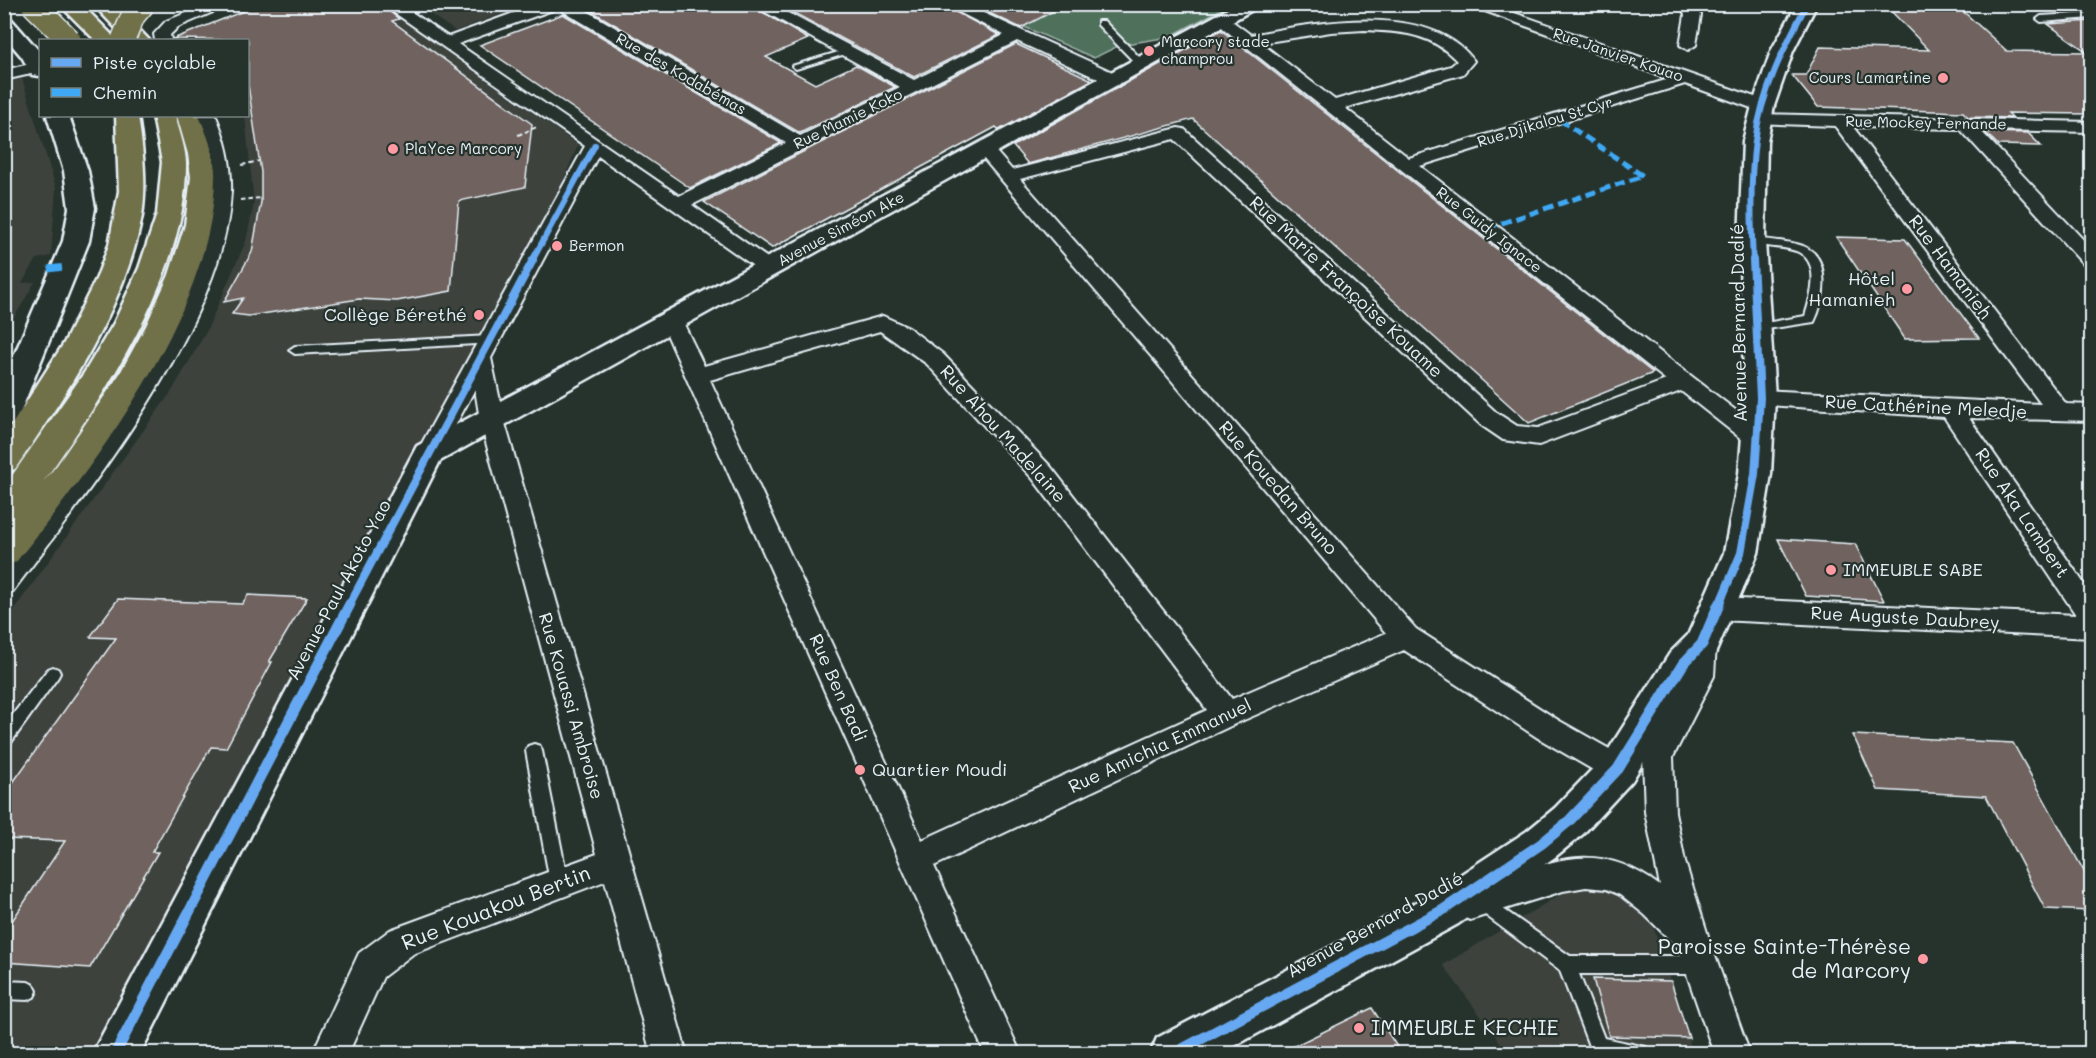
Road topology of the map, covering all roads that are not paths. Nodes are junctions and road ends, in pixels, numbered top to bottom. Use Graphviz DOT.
graph roads {
  1 [pos="33,4"];
  2 [pos="41,4"];
  3 [pos="69,4"];
  4 [pos="104,4"];
  5 [pos="142,4"];
  6 [pos="225,4"];
  7 [pos="389,4"];
  8 [pos="554,4"];
  9 [pos="563,4"];
  10 [pos="758,4"];
  11 [pos="950,4"];
  12 [pos="1253,4"];
  13 [pos="1473,4"];
  14 [pos="1688,4"];
  15 [pos="1807,4"];
  16 [pos="4,14"];
  17 [pos="2091,15"];
  18 [pos="2041,19"];
  19 [pos="1222,21"];
  20 [pos="4,23"];
  21 [pos="1101,23"];
  22 [pos="1017,35"];
  23 [pos="68,39"];
  24 [pos="105,39"];
  25 [pos="123,39"];
  26 [pos="137,39"];
  27 [pos="163,39"];
  28 [pos="1247,41"];
  29 [pos="446,43"];
  30 [pos="1688,45"];
  31 [pos="848,52"];
  32 [pos="796,66"];
  33 [pos="1142,66"];
  34 [pos="39,67"];
  35 [pos="39,68"];
  36 [pos="4,75"];
  37 [pos="1685,79"];
  38 [pos="1115,80"];
  39 [pos="914,87"];
  40 [pos="1331,107"];
  41 [pos="1761,112"];
  42 [pos="58,117"];
  43 [pos="164,117"];
  44 [pos="188,117"];
  45 [pos="207,117"];
  46 [pos="1840,121"];
  47 [pos="125,123"];
  48 [pos="1964,123"];
  49 [pos="2091,127"];
  50 [pos="799,143"];
  51 [pos="595,145"];
  52 [pos="986,151"];
  53 [pos="1406,165"];
  54 [pos="1009,176"];
  55 [pos="678,204"];
  56 [pos="1752,240"];
  57 [pos="2091,262"];
  58 [pos="769,268"];
  59 [pos="673,322"];
  60 [pos="1758,328"];
  61 [pos="485,349"];
  62 [pos="295,350"];
  63 [pos="697,376"];
  64 [pos="1683,382"];
  65 [pos="1760,398"];
  66 [pos="1952,409"];
  67 [pos="2060,412"];
  68 [pos="2091,413"];
  69 [pos="4,416"];
  70 [pos="492,420"];
  71 [pos="1756,439"];
  72 [pos="428,454"];
  73 [pos="4,461"];
  74 [pos="85,476"];
  75 [pos="49,500"];
  76 [pos="4,512"];
  77 [pos="4,553"];
  78 [pos="4,584"];
  79 [pos="1718,609"];
  80 [pos="2091,617"];
  81 [pos="2091,627"];
  82 [pos="1406,637"];
  83 [pos="1702,644"];
  84 [pos="53,673"];
  85 [pos="1227,714"];
  86 [pos="4,739"];
  87 [pos="534,751"];
  88 [pos="1617,769"];
  89 [pos="915,859"];
  90 [pos="615,862"];
  91 [pos="559,882"];
  92 [pos="1461,906"];
  93 [pos="1697,953"];
  94 [pos="1567,965"];
  95 [pos="4,990"];
  96 [pos="28,991"];
  97 [pos="115,1053"];
  98 [pos="330,1053"];
  99 [pos="669,1053"];
  100 [pos="1003,1053"];
  101 [pos="1173,1053"];
  102 [pos="1639,1053"];
  103 [pos="1732,1053"];
  1 -- 23 [label="main road, bridge"];
  2 -- 16 [label="street"];
  3 -- 24 [label="main road"];
  4 -- 26 [label="main road"];
  5 -- 25 [label="main road, bridge"];
  6 -- 27 [label="street"];
  7 -- 29 [label="street"];
  8 -- 29 [label="street"];
  9 -- 50 [label="street, Rue des Kodabémas"];
  10 -- 31 [label="street"];
  11 -- 22 [label="street"];
  12 -- 19 [label="street, Avenue Siméon Ake"];
  13 -- 37 [label="street, Rue Janvier Kouao"];
  14 -- 30 [label="street"];
  15 -- 41 [label="street, Avenue Bernard Dadié"];
  17 -- 18 [label="lane"];
  19 -- 28 [label="street, Rue Guidy Ignace"];
  19 -- 33 [label="street, Avenue Siméon Ake"];
  20 -- 34 [label="street"];
  21 -- 33 [label="lane"];
  22 -- 38 [label="street"];
  22 -- 39 [label="street, Rue Mamie Koko"];
  28 -- 40 [label="street, Rue Guidy Ignace"];
  28 -- 40 [label="street"];
  29 -- 51 [label="street"];
  31 -- 32 [label="lane"];
  31 -- 39 [label="street"];
  33 -- 38 [label="street, Avenue Siméon Ake"];
  35 -- 36 [label="street"];
  37 -- 41 [label="street, Rue Janvier Kouao"];
  37 -- 53 [label="street, Rue Djikalou St Cyr"];
  38 -- 52 [label="street, Avenue Siméon Ake"];
  39 -- 50 [label="street, Rue Mamie Koko"];
  40 -- 53 [label="street, Rue Guidy Ignace"];
  41 -- 46 [label="street, Rue Mockey Fernande"];
  41 -- 56 [label="street, Avenue Bernard Dadié"];
  42 -- 69 [label="street"];
  43 -- 76 [label="main road"];
  44 -- 75 [label="main road"];
  45 -- 74 [label="street"];
  46 -- 48 [label="street, Rue Mockey Fernande"];
  46 -- 67 [label="street, Rue Hamanieh"];
  47 -- 73 [label="main road"];
  48 -- 49 [label="street, Rue Mockey Fernande"];
  48 -- 57 [label="street"];
  50 -- 55 [label="street, Rue Mamie Koko"];
  51 -- 55 [label="street"];
  51 -- 61 [label="street, Avenue Paul Akoto Yao"];
  52 -- 54 [label="street, Rue Kouedan Bruno"];
  52 -- 58 [label="street, Avenue Siméon Ake"];
  53 -- 64 [label="street, Rue Guidy Ignace"];
  54 -- 64 [label="street, Rue Marie Françoise Kouame"];
  54 -- 82 [label="street, Rue Kouedan Bruno"];
  55 -- 58 [label="street"];
  56 -- 60 [label="street, Avenue Bernard Dadié"];
  56 -- 60 [label="lane"];
  58 -- 59 [label="street, Avenue Siméon Ake"];
  59 -- 63 [label="street, Rue Ben Badi"];
  59 -- 70 [label="street, Avenue Siméon Ake"];
  60 -- 65 [label="street, Avenue Bernard Dadié"];
  61 -- 62 [label="lane"];
  61 -- 70 [label="street, Rue Kouassi Ambroise"];
  61 -- 72 [label="street, Avenue Paul Akoto Yao"];
  63 -- 85 [label="street, Rue Ahou Madelaine"];
  63 -- 89 [label="street, Rue Ben Badi"];
  64 -- 71 [label="street, Rue Guidy Ignace"];
  65 -- 66 [label="street, Rue Cathérine Meledje"];
  65 -- 71 [label="street, Avenue Bernard Dadié"];
  66 -- 67 [label="street, Rue Cathérine Meledje"];
  66 -- 80 [label="street, Rue Aka Lambert"];
  67 -- 68 [label="street, Rue Cathérine Meledje"];
  70 -- 72 [label="street, Avenue Siméon Ake"];
  70 -- 90 [label="street, Rue Kouassi Ambroise"];
  71 -- 79 [label="street, Avenue Bernard Dadié"];
  72 -- 97 [label="street, Avenue Paul Akoto Yao"];
  74 -- 75 [label="street"];
  74 -- 78 [label="street"];
  75 -- 77 [label="main road"];
  79 -- 81 [label="street, Rue Auguste Daubrey"];
  79 -- 83 [label="street, Avenue Bernard Dadié"];
  82 -- 85 [label="street, Rue Amichia Emmanuel"];
  82 -- 88 [label="street, Rue Kouedan Bruno"];
  83 -- 88 [label="street, Avenue Bernard Dadié"];
  83 -- 93 [label="street"];
  84 -- 86 [label="lane"];
  85 -- 89 [label="street, Rue Amichia Emmanuel"];
  87 -- 91 [label="lane"];
  88 -- 92 [label="street, Avenue Bernard Dadié"];
  89 -- 100 [label="street, Rue Ben Badi"];
  90 -- 91 [label="street, Rue Kouakou Bertin"];
  90 -- 99 [label="street, Rue Kouassi Ambroise"];
  91 -- 98 [label="street, Rue Kouakou Bertin"];
  92 -- 93 [label="street"];
  92 -- 94 [label="lane"];
  92 -- 101 [label="street, Avenue Bernard Dadié"];
  93 -- 94 [label="lane"];
  93 -- 103 [label="street"];
  94 -- 102 [label="lane"];
  95 -- 96 [label="lane"];
}
